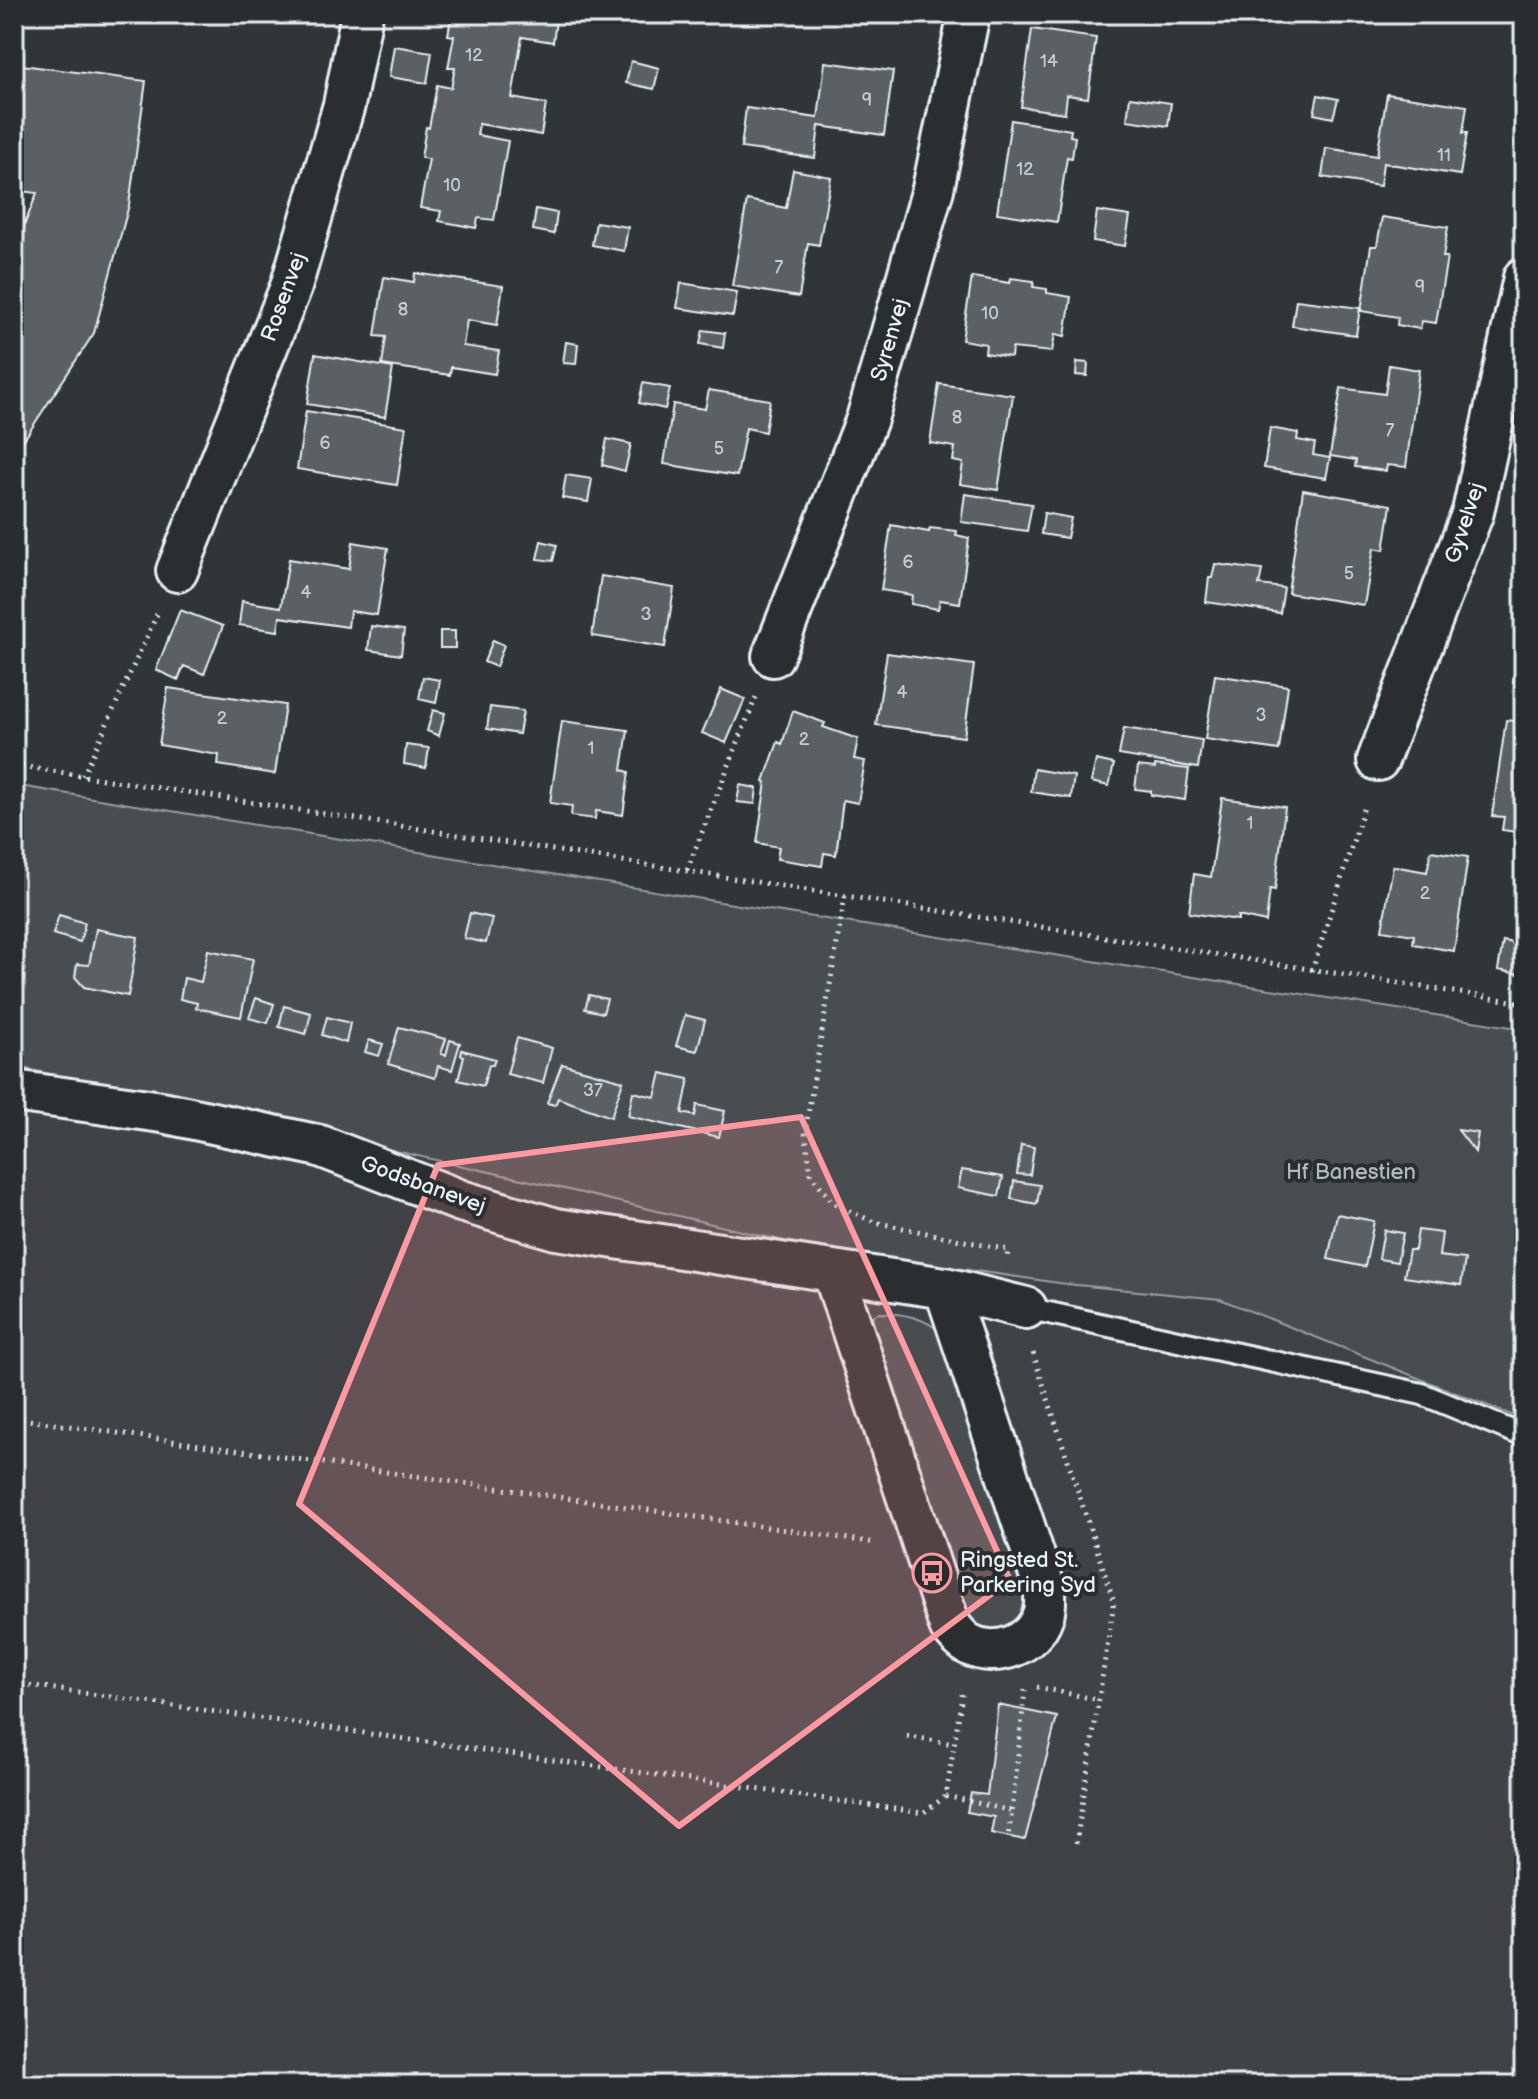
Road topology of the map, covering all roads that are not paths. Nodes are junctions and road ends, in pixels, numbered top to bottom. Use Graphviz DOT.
graph roads {
  1 [pos="362,14"];
  2 [pos="969,14"];
  3 [pos="1524,278"];
  4 [pos="177,571"];
  5 [pos="773,656"];
  6 [pos="1378,760"];
  7 [pos="14,1091"];
  8 [pos="833,1271"];
  9 [pos="945,1288"];
  10 [pos="1026,1308"];
  11 [pos="1524,1436"];
  1 -- 4 [label="street, Rosenvej"];
  2 -- 5 [label="street, Syrenvej"];
  3 -- 6 [label="street, Gyvelvej"];
  7 -- 8 [label="street, Godsbanevej"];
  8 -- 9 [label="street, Godsbanevej"];
  8 -- 9 [label="street"];
  9 -- 10 [label="street, Godsbanevej"];
  10 -- 11 [label="lane"];
}
